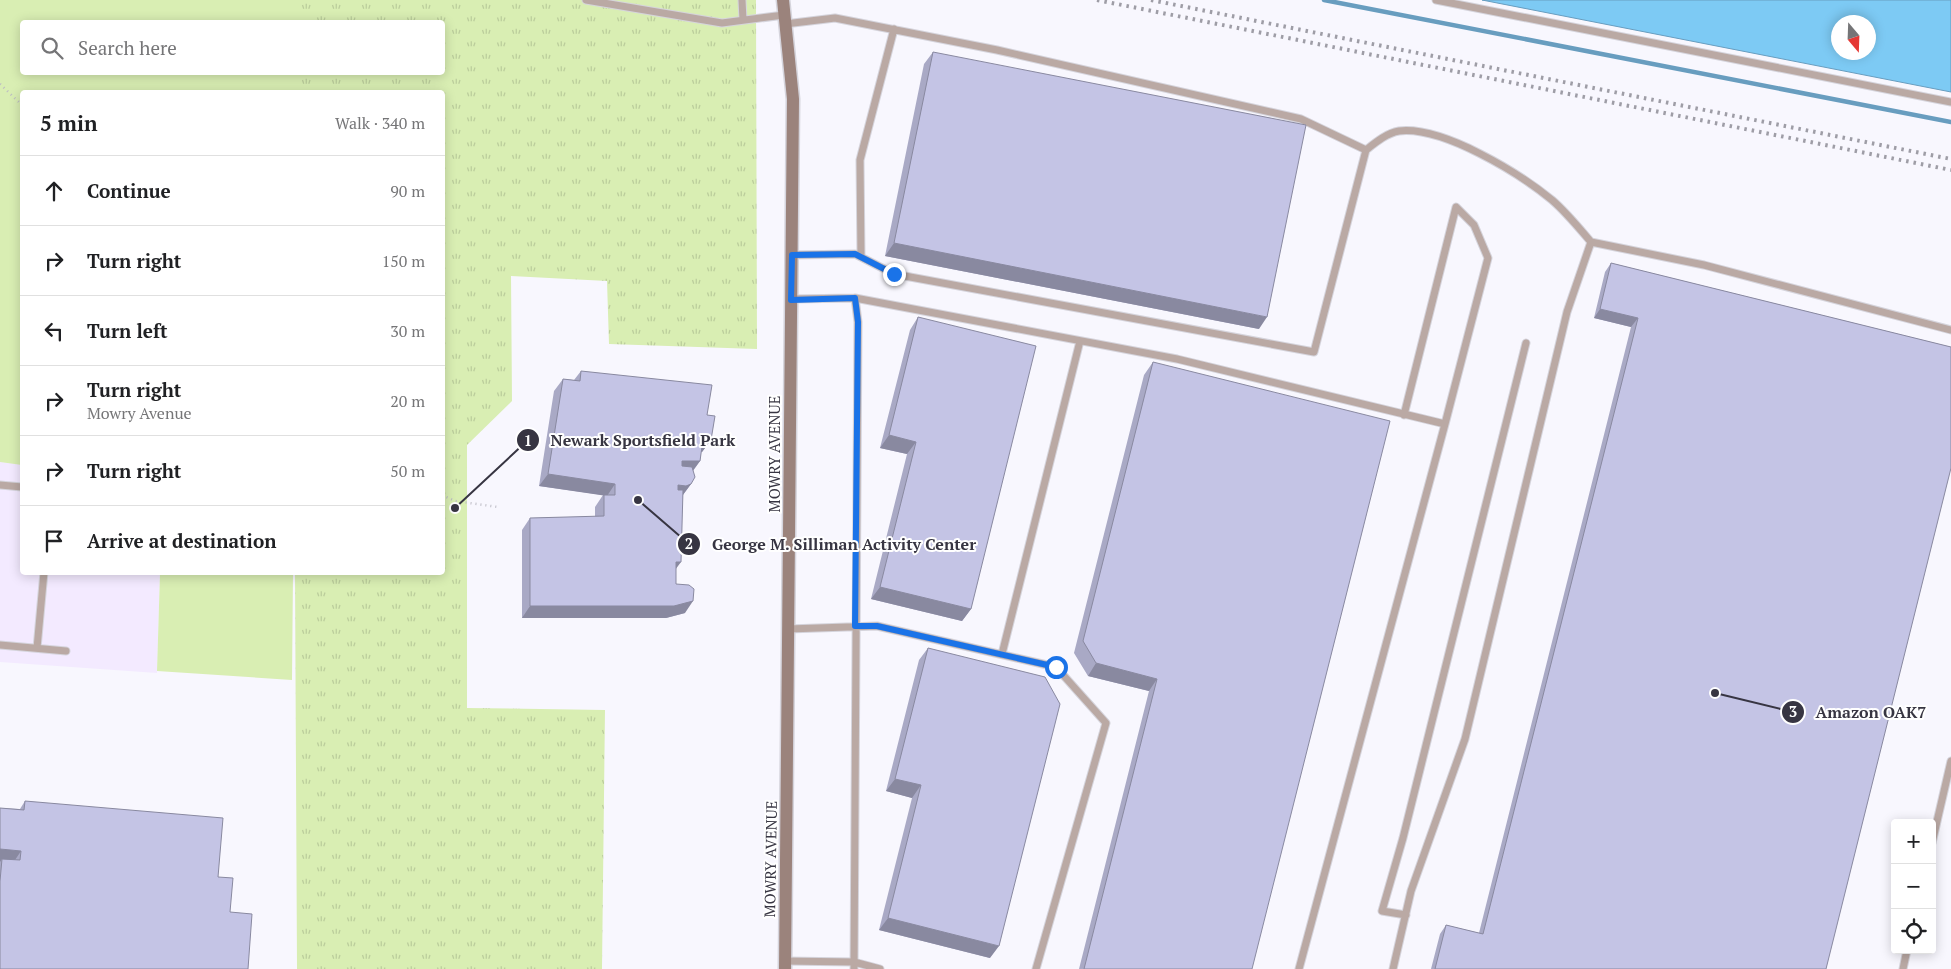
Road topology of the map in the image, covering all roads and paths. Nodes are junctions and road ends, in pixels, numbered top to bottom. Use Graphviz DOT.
graph roads {
  1 [pos="586,0"];
  2 [pos="742,0"];
  3 [pos="783,0"];
  4 [pos="1436,0"];
  5 [pos="785,19"];
  6 [pos="742,20"];
  7 [pos="894,29"];
  8 [pos="0,84"];
  9 [pos="1951,102"];
  10 [pos="20,103"];
  11 [pos="1366,150"];
  12 [pos="1591,242"];
  13 [pos="792,255"];
  14 [pos="861,256"];
  15 [pos="855,298"];
  16 [pos="791,300"];
  17 [pos="1951,330"];
  18 [pos="1080,341"];
  19 [pos="1526,343"];
  20 [pos="1404,415"];
  21 [pos="1445,424"];
  22 [pos="0,485"];
  23 [pos="20,487"];
  24 [pos="445,496"];
  25 [pos="498,507"];
  26 [pos="44,575"];
  27 [pos="855,626"];
  28 [pos="788,629"];
  29 [pos="0,645"];
  30 [pos="37,648"];
  31 [pos="66,650"];
  32 [pos="1002,654"];
  33 [pos="1951,761"];
  34 [pos="1936,826"];
  35 [pos="1406,915"];
  36 [pos="1907,954"];
  37 [pos="785,965"];
  38 [pos="854,966"];
  39 [pos="880,969"];
  40 [pos="1036,969"];
  41 [pos="1299,969"];
  42 [pos="1393,969"];
  43 [pos="1903,969"];
  1 -- 6 [label="lane"];
  2 -- 6 [label="lane"];
  3 -- 5 [label="main road, MOWRY AVENUE"];
  4 -- 9 [label="lane"];
  5 -- 6 [label="lane"];
  5 -- 7 [label="lane"];
  5 -- 13 [label="main road, MOWRY AVENUE"];
  7 -- 11 [label="lane"];
  7 -- 14 [label="lane"];
  8 -- 10 [label="path"];
  11 -- 12 [label="lane"];
  11 -- 14 [label="lane"];
  12 -- 17 [label="lane"];
  12 -- 35 [label="lane"];
  13 -- 14 [label="lane"];
  13 -- 16 [label="main road, MOWRY AVENUE"];
  15 -- 16 [label="lane"];
  15 -- 18 [label="lane"];
  15 -- 27 [label="lane"];
  16 -- 28 [label="main road, MOWRY AVENUE"];
  18 -- 20 [label="lane"];
  18 -- 32 [label="lane"];
  19 -- 35 [label="lane"];
  20 -- 21 [label="lane"];
  20 -- 21 [label="lane"];
  21 -- 41 [label="lane"];
  22 -- 23 [label="lane"];
  24 -- 25 [label="path"];
  26 -- 30 [label="lane"];
  27 -- 28 [label="lane"];
  27 -- 32 [label="lane"];
  27 -- 38 [label="lane"];
  28 -- 37 [label="main road, MOWRY AVENUE"];
  29 -- 30 [label="lane"];
  30 -- 31 [label="lane"];
  32 -- 40 [label="lane"];
  33 -- 34 [label="lane"];
  35 -- 42 [label="lane"];
  36 -- 43 [label="lane"];
  37 -- 38 [label="lane"];
  38 -- 39 [label="lane"];
}
